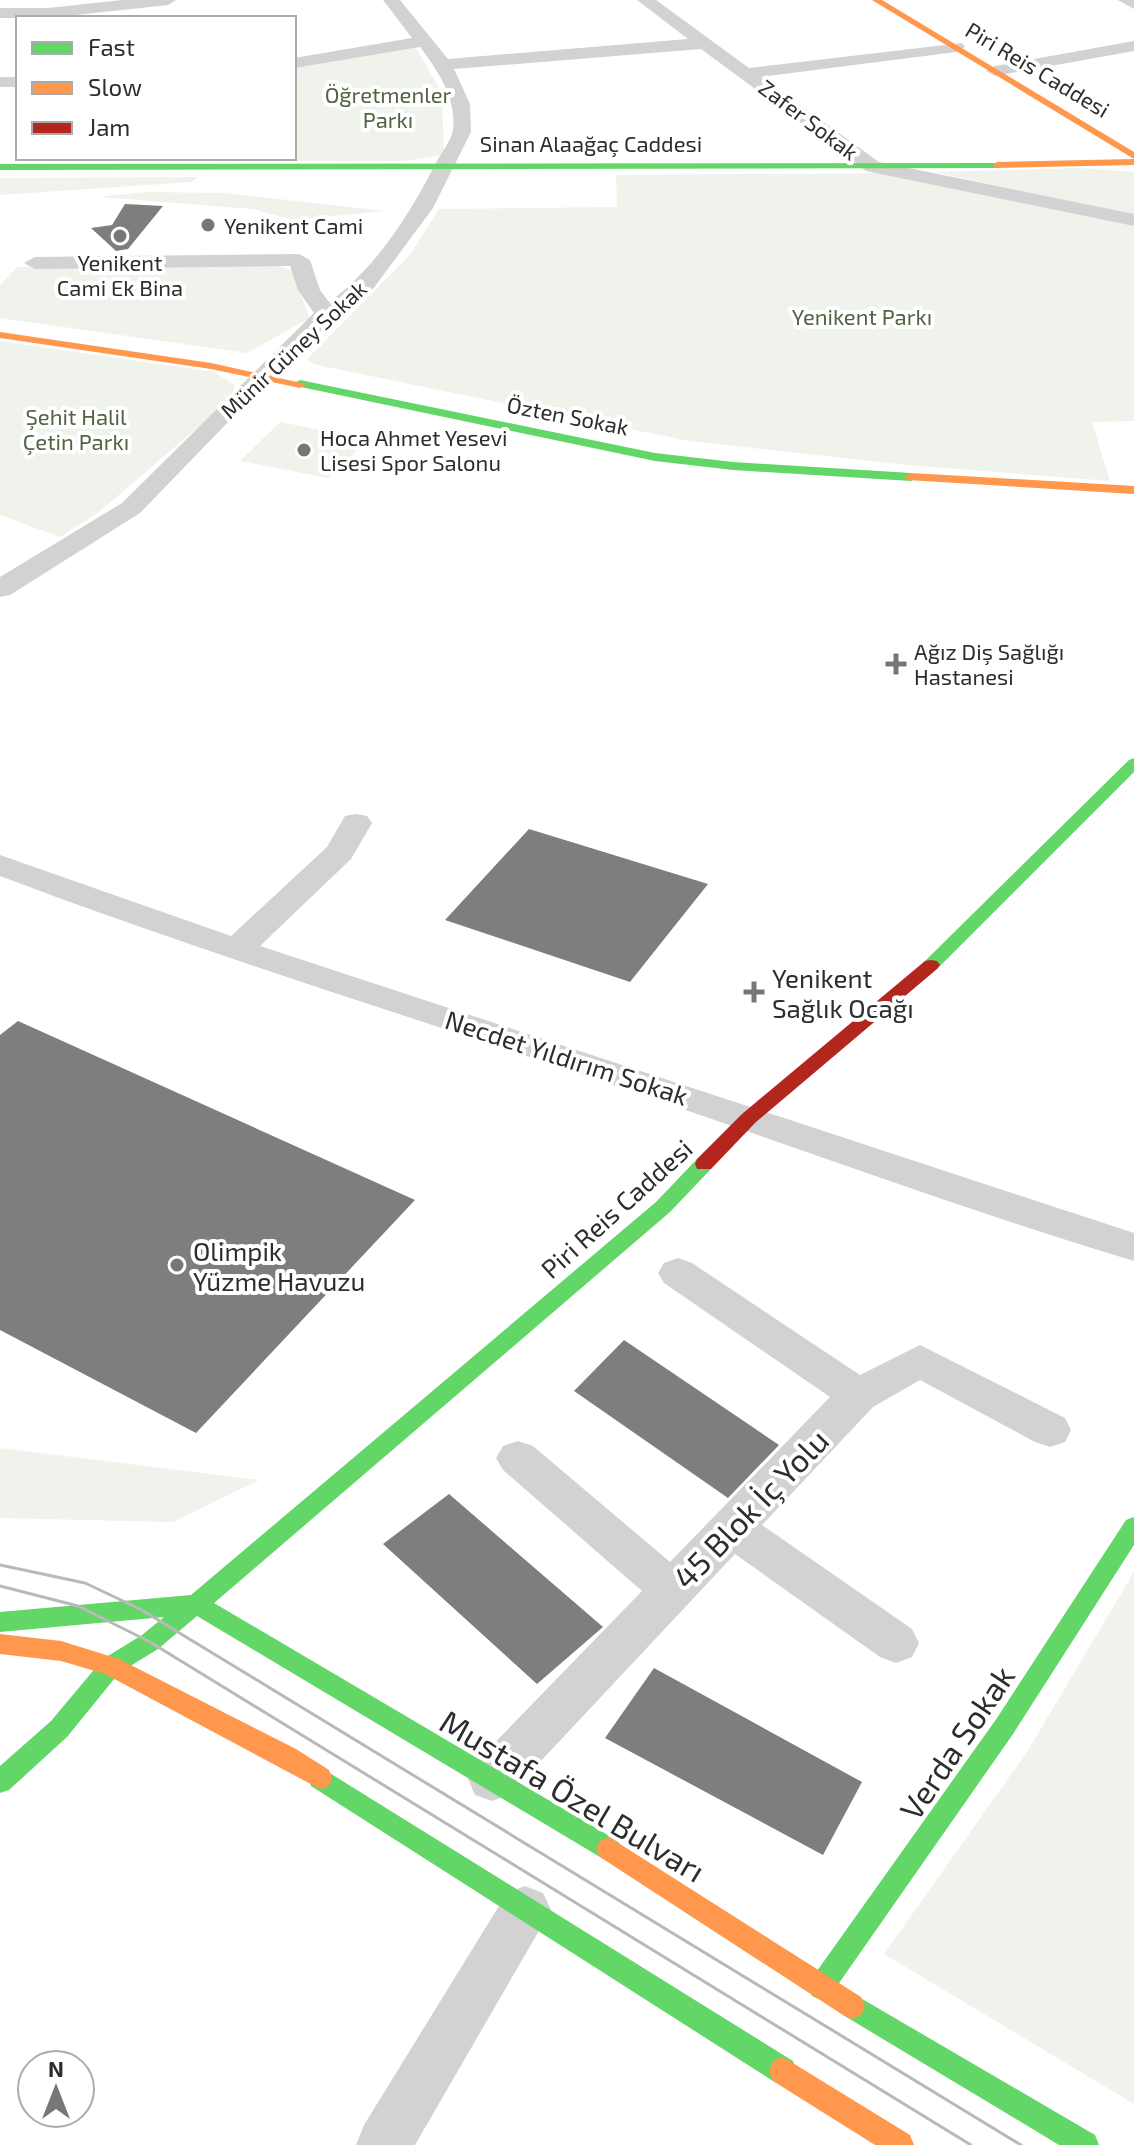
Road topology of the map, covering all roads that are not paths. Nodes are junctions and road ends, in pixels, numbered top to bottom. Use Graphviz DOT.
graph roads {
  1 [pos="45,0"];
  2 [pos="168,0"];
  3 [pos="391,0"];
  4 [pos="876,0"];
  5 [pos="1126,0"];
  6 [pos="675,1"];
  7 [pos="649,2"];
  8 [pos="1134,4"];
  9 [pos="24,16"];
  10 [pos="32,16"];
  11 [pos="424,41"];
  12 [pos="708,43"];
  13 [pos="1134,46"];
  14 [pos="956,47"];
  15 [pos="296,63"];
  16 [pos="443,65"];
  17 [pos="995,71"];
  18 [pos="748,73"];
  19 [pos="1134,156"];
  20 [pos="1134,162"];
  21 [pos="160,164"];
  22 [pos="0,167"];
  23 [pos="873,167"];
  24 [pos="445,168"];
  25 [pos="1134,220"];
  26 [pos="35,263"];
  27 [pos="326,314"];
  28 [pos="0,335"];
  29 [pos="259,377"];
  30 [pos="1134,490"];
  31 [pos="0,589"];
  32 [pos="1134,763"];
  33 [pos="356,823"];
  34 [pos="0,865"];
  35 [pos="236,950"];
  36 [pos="749,1118"];
  37 [pos="1134,1247"];
  38 [pos="678,1273"];
  39 [pos="858,1395"];
  40 [pos="1050,1430"];
  41 [pos="518,1458"];
  42 [pos="1134,1526"];
  43 [pos="732,1528"];
  44 [pos="672,1590"];
  45 [pos="196,1604"];
  46 [pos="0,1622"];
  47 [pos="896,1643"];
  48 [pos="0,1644"];
  49 [pos="111,1666"];
  50 [pos="492,1779"];
  51 [pos="0,1782"];
  52 [pos="525,1910"];
  53 [pos="821,1987"];
  54 [pos="384,2145"];
  55 [pos="900,2145"];
  56 [pos="1085,2145"];
  1 -- 9 [label="street"];
  2 -- 10 [label="street"];
  3 -- 11 [label="street, Münir Güney Sokak"];
  4 -- 14 [label="street, Piri Reis Caddesi"];
  5 -- 8 [label="street"];
  6 -- 7 [label="street"];
  7 -- 12 [label="street, Zafer Sokak"];
  11 -- 15 [label="street"];
  11 -- 16 [label="street, Münir Güney Sokak"];
  12 -- 16 [label="street"];
  12 -- 18 [label="street, Zafer Sokak"];
  13 -- 17 [label="street"];
  14 -- 17 [label="street, Piri Reis Caddesi"];
  14 -- 18 [label="street"];
  16 -- 24 [label="street, Münir Güney Sokak"];
  17 -- 19 [label="street, Piri Reis Caddesi"];
  18 -- 23 [label="street, Zafer Sokak"];
  20 -- 23 [label="street, Sinan Alaağaç Caddesi"];
  21 -- 22 [label="street, Sinan Alaağaç Caddesi"];
  21 -- 24 [label="street, Sinan Alaağaç Caddesi"];
  23 -- 24 [label="street, Sinan Alaağaç Caddesi"];
  23 -- 25 [label="street, Zafer Sokak"];
  24 -- 27 [label="street, Münir Güney Sokak"];
  26 -- 27 [label="street"];
  27 -- 29 [label="street, Münir Güney Sokak"];
  28 -- 29 [label="street, Özten Sokak"];
  29 -- 30 [label="street, Özten Sokak"];
  29 -- 31 [label="street, Münir Güney Sokak"];
  32 -- 36 [label="street, Piri Reis Caddesi"];
  33 -- 35 [label="street"];
  34 -- 35 [label="street, Necdet Yıldırım Sokak"];
  35 -- 36 [label="street, Necdet Yıldırım Sokak"];
  36 -- 37 [label="street, Necdet Yıldırım Sokak"];
  36 -- 45 [label="street, Piri Reis Caddesi"];
  38 -- 39 [label="street"];
  39 -- 40 [label="street, 45 Blok İç Yolu"];
  39 -- 43 [label="street, 45 Blok İç Yolu"];
  41 -- 44 [label="street"];
  42 -- 53 [label="street, Verda Sokak"];
  43 -- 44 [label="street, 45 Blok İç Yolu"];
  43 -- 47 [label="street"];
  44 -- 50 [label="street, 45 Blok İç Yolu"];
  45 -- 46 [label="street"];
  45 -- 49 [label="street, Piri Reis Caddesi"];
  45 -- 50 [label="street, Mustafa Özel Bulvarı"];
  48 -- 49 [label="street"];
  49 -- 51 [label="street, Piri Reis Caddesi"];
  49 -- 52 [label="street"];
  50 -- 53 [label="street, Mustafa Özel Bulvarı"];
  52 -- 54 [label="street"];
  52 -- 55 [label="street"];
  53 -- 56 [label="street, Mustafa Özel Bulvarı"];
}
